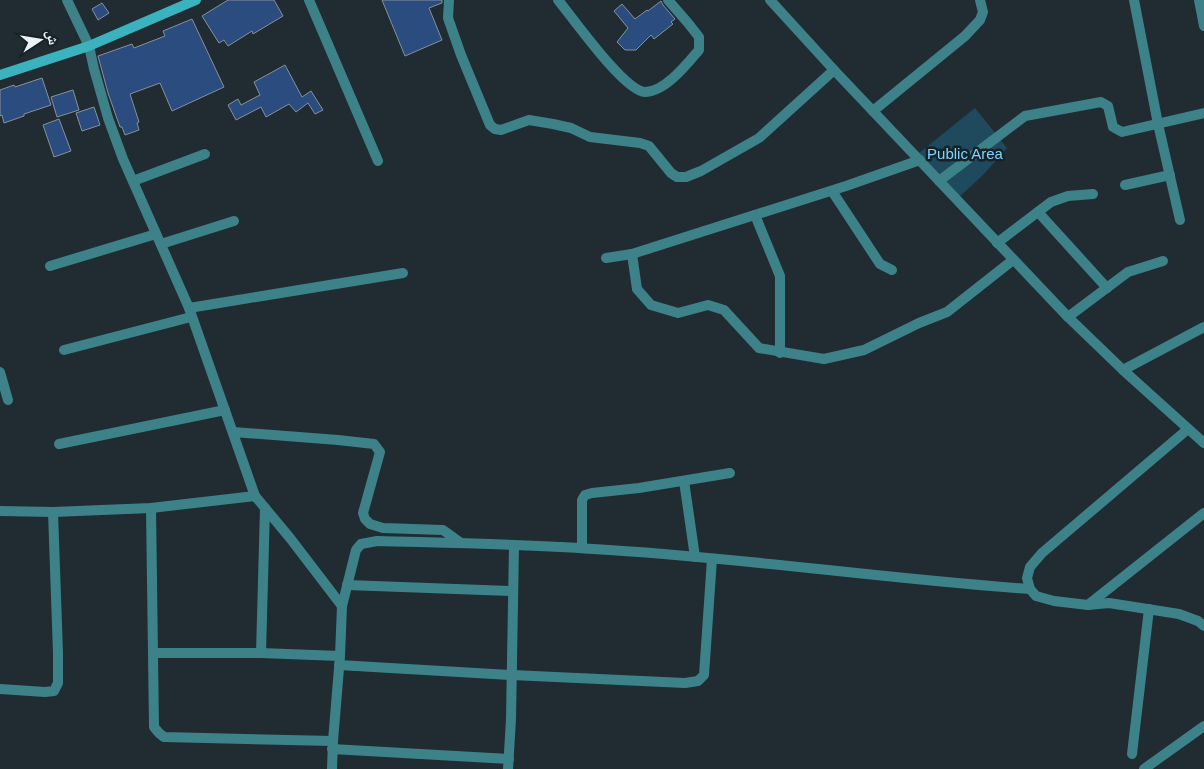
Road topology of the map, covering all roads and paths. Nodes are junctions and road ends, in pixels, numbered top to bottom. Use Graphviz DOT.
graph roads {
  1 [pos="67,0"];
  2 [pos="196,0"];
  3 [pos="309,0"];
  4 [pos="449,0"];
  5 [pos="558,0"];
  6 [pos="668,0"];
  7 [pos="770,0"];
  8 [pos="980,0"];
  9 [pos="1134,0"];
  10 [pos="1199,0"];
  11 [pos="1204,26"];
  12 [pos="89,46"];
  13 [pos="834,70"];
  14 [pos="0,75"];
  15 [pos="873,110"];
  16 [pos="1204,113"];
  17 [pos="1158,124"];
  18 [pos="205,154"];
  19 [pos="920,160"];
  20 [pos="378,161"];
  21 [pos="1170,175"];
  22 [pos="133,181"];
  23 [pos="938,181"];
  24 [pos="1125,185"];
  25 [pos="832,191"];
  26 [pos="1093,194"];
  27 [pos="1038,212"];
  28 [pos="755,215"];
  29 [pos="1180,220"];
  30 [pos="234,221"];
  31 [pos="156,234"];
  32 [pos="997,243"];
  33 [pos="160,244"];
  34 [pos="632,254"];
  35 [pos="606,258"];
  36 [pos="1013,260"];
  37 [pos="1163,260"];
  38 [pos="50,266"];
  39 [pos="892,270"];
  40 [pos="403,272"];
  41 [pos="1107,288"];
  42 [pos="190,313"];
  43 [pos="1068,317"];
  44 [pos="1204,327"];
  45 [pos="64,350"];
  46 [pos="780,353"];
  47 [pos="1123,370"];
  48 [pos="0,372"];
  49 [pos="8,400"];
  50 [pos="225,410"];
  51 [pos="1188,429"];
  52 [pos="233,432"];
  53 [pos="1204,443"];
  54 [pos="59,444"];
  55 [pos="730,473"];
  56 [pos="684,481"];
  57 [pos="255,496"];
  58 [pos="151,508"];
  59 [pos="265,508"];
  60 [pos="0,512"];
  61 [pos="53,512"];
  62 [pos="1204,513"];
  63 [pos="461,543"];
  64 [pos="514,545"];
  65 [pos="582,548"];
  66 [pos="695,557"];
  67 [pos="712,559"];
  68 [pos="347,585"];
  69 [pos="1030,589"];
  70 [pos="513,592"];
  71 [pos="1088,605"];
  72 [pos="342,606"];
  73 [pos="1149,610"];
  74 [pos="1204,626"];
  75 [pos="153,653"];
  76 [pos="261,654"];
  77 [pos="340,661"];
  78 [pos="512,675"];
  79 [pos="0,689"];
  80 [pos="1204,726"];
  81 [pos="332,745"];
  82 [pos="1132,754"];
  83 [pos="509,764"];
  84 [pos="332,769"];
  85 [pos="1144,769"];
  1 -- 12 [label="street"];
  2 -- 12 [label="main road"];
  3 -- 20 [label="street"];
  4 -- 13 [label="street"];
  5 -- 6 [label="street"];
  7 -- 13 [label="street"];
  8 -- 15 [label="street"];
  9 -- 17 [label="street"];
  10 -- 11 [label="street"];
  12 -- 14 [label="main road"];
  12 -- 22 [label="street"];
  13 -- 15 [label="street"];
  15 -- 19 [label="street"];
  16 -- 17 [label="street"];
  17 -- 21 [label="street"];
  17 -- 23 [label="street"];
  18 -- 22 [label="street"];
  19 -- 23 [label="street"];
  19 -- 25 [label="street"];
  21 -- 24 [label="street"];
  21 -- 29 [label="street"];
  22 -- 31 [label="street"];
  23 -- 32 [label="street"];
  25 -- 28 [label="street"];
  25 -- 39 [label="street"];
  26 -- 27 [label="street"];
  27 -- 32 [label="street"];
  27 -- 41 [label="street"];
  28 -- 34 [label="street"];
  28 -- 46 [label="street"];
  30 -- 33 [label="street"];
  31 -- 33 [label="street"];
  31 -- 38 [label="street"];
  32 -- 36 [label="street"];
  33 -- 42 [label="street"];
  34 -- 35 [label="street"];
  34 -- 46 [label="street"];
  36 -- 43 [label="street"];
  36 -- 46 [label="street"];
  37 -- 41 [label="street"];
  40 -- 42 [label="street"];
  41 -- 43 [label="street"];
  42 -- 45 [label="street"];
  42 -- 50 [label="street"];
  43 -- 47 [label="street"];
  44 -- 47 [label="street"];
  47 -- 51 [label="street"];
  48 -- 49 [label="street"];
  50 -- 52 [label="street"];
  50 -- 54 [label="street"];
  51 -- 53 [label="street"];
  51 -- 69 [label="street"];
  52 -- 57 [label="street"];
  52 -- 63 [label="street"];
  55 -- 56 [label="street"];
  56 -- 65 [label="street"];
  56 -- 66 [label="street"];
  57 -- 58 [label="street"];
  57 -- 59 [label="street"];
  58 -- 61 [label="street"];
  58 -- 75 [label="street"];
  59 -- 72 [label="street"];
  59 -- 76 [label="street"];
  60 -- 61 [label="street"];
  61 -- 79 [label="street"];
  62 -- 71 [label="street"];
  63 -- 64 [label="street"];
  63 -- 68 [label="street"];
  64 -- 65 [label="street"];
  64 -- 70 [label="street"];
  65 -- 66 [label="street"];
  66 -- 67 [label="street"];
  67 -- 69 [label="street"];
  67 -- 78 [label="street"];
  68 -- 70 [label="street"];
  68 -- 72 [label="street"];
  69 -- 71 [label="street"];
  70 -- 78 [label="street"];
  71 -- 73 [label="street"];
  72 -- 77 [label="street"];
  73 -- 74 [label="street"];
  73 -- 82 [label="street"];
  75 -- 76 [label="street"];
  75 -- 81 [label="street"];
  76 -- 77 [label="street"];
  77 -- 78 [label="street"];
  77 -- 81 [label="street"];
  78 -- 83 [label="street"];
  80 -- 85 [label="street"];
  81 -- 83 [label="street"];
  81 -- 84 [label="street"];
}
